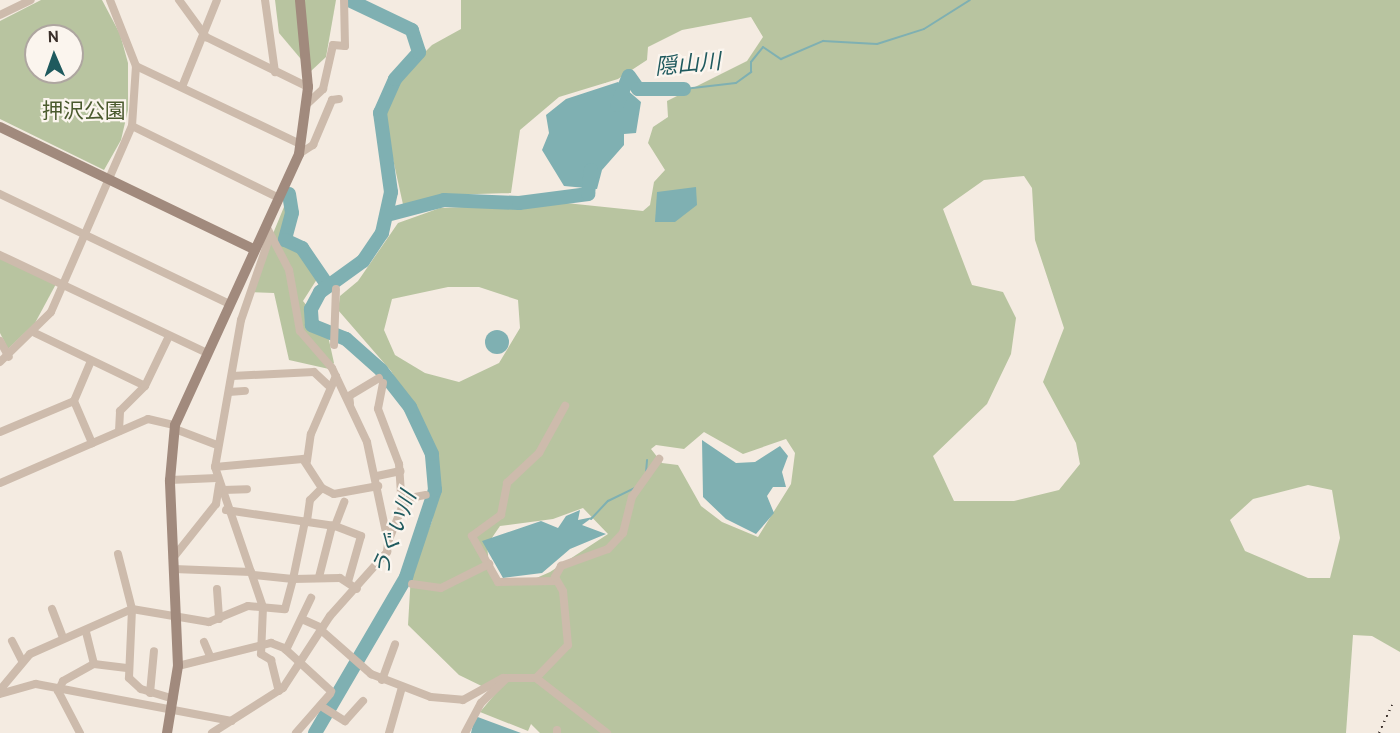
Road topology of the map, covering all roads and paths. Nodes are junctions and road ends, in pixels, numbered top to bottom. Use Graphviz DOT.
graph roads {
  1 [pos="31,0"];
  2 [pos="110,0"];
  3 [pos="179,0"];
  4 [pos="217,0"];
  5 [pos="265,0"];
  6 [pos="300,0"];
  7 [pos="344,0"];
  8 [pos="0,15"];
  9 [pos="206,37"];
  10 [pos="136,66"];
  11 [pos="275,72"];
  12 [pos="182,87"];
  13 [pos="308,87"];
  14 [pos="339,99"];
  15 [pos="307,104"];
  16 [pos="132,126"];
  17 [pos="0,127"];
  18 [pos="299,149"];
  19 [pos="111,180"];
  20 [pos="0,194"];
  21 [pos="279,198"];
  22 [pos="268,231"];
  23 [pos="85,235"];
  24 [pos="254,249"];
  25 [pos="0,255"];
  26 [pos="63,284"];
  27 [pos="336,289"];
  28 [pos="228,303"];
  29 [pos="35,333"];
  30 [pos="169,336"];
  31 [pos="0,341"];
  32 [pos="334,345"];
  33 [pos="205,352"];
  34 [pos="9,357"];
  35 [pos="91,361"];
  36 [pos="0,362"];
  37 [pos="231,376"];
  38 [pos="336,376"];
  39 [pos="328,385"];
  40 [pos="145,386"];
  41 [pos="245,391"];
  42 [pos="229,392"];
  43 [pos="74,401"];
  44 [pos="349,404"];
  45 [pos="565,406"];
  46 [pos="175,427"];
  47 [pos="119,431"];
  48 [pos="0,432"];
  49 [pos="92,443"];
  50 [pos="217,445"];
  51 [pos="659,459"];
  52 [pos="307,461"];
  53 [pos="215,467"];
  54 [pos="400,471"];
  55 [pos="377,476"];
  56 [pos="170,480"];
  57 [pos="0,483"];
  58 [pos="219,483"];
  59 [pos="378,486"];
  60 [pos="322,488"];
  61 [pos="248,489"];
  62 [pos="426,495"];
  63 [pos="344,502"];
  64 [pos="402,508"];
  65 [pos="226,510"];
  66 [pos="306,521"];
  67 [pos="333,526"];
  68 [pos="388,542"];
  69 [pos="118,554"];
  70 [pos="173,564"];
  71 [pos="489,564"];
  72 [pos="252,573"];
  73 [pos="319,577"];
  74 [pos="293,579"];
  75 [pos="556,581"];
  76 [pos="348,582"];
  77 [pos="412,584"];
  78 [pos="217,589"];
  79 [pos="357,589"];
  80 [pos="310,598"];
  81 [pos="263,607"];
  82 [pos="51,609"];
  83 [pos="132,609"];
  84 [pos="176,616"];
  85 [pos="219,619"];
  86 [pos="304,620"];
  87 [pos="321,629"];
  88 [pos="86,632"];
  89 [pos="63,637"];
  90 [pos="12,640"];
  91 [pos="204,642"];
  92 [pos="261,643"];
  93 [pos="395,644"];
  94 [pos="286,650"];
  95 [pos="154,651"];
  96 [pos="210,656"];
  97 [pos="22,661"];
  98 [pos="299,662"];
  99 [pos="94,664"];
  100 [pos="178,666"];
  101 [pos="129,668"];
  102 [pos="507,678"];
  103 [pos="536,678"];
  104 [pos="382,680"];
  105 [pos="402,687"];
  106 [pos="59,688"];
  107 [pos="279,691"];
  108 [pos="0,692"];
  109 [pos="150,693"];
  110 [pos="363,701"];
  111 [pos="173,704"];
  112 [pos="324,708"];
  113 [pos="232,721"];
  114 [pos="80,733"];
  115 [pos="167,733"];
  116 [pos="212,733"];
  117 [pos="296,733"];
  118 [pos="388,733"];
  119 [pos="465,733"];
  120 [pos="607,733"];
  1 -- 8 [label="street"];
  2 -- 10 [label="street"];
  3 -- 9 [label="street"];
  4 -- 9 [label="street"];
  5 -- 11 [label="street"];
  6 -- 13 [label="street"];
  7 -- 15 [label="street"];
  9 -- 11 [label="street"];
  9 -- 12 [label="street"];
  10 -- 12 [label="street"];
  10 -- 16 [label="street"];
  11 -- 13 [label="street"];
  12 -- 18 [label="street"];
  13 -- 15 [label="street"];
  14 -- 18 [label="street"];
  15 -- 18 [label="street"];
  16 -- 19 [label="street"];
  16 -- 21 [label="street"];
  17 -- 19 [label="street"];
  18 -- 21 [label="street"];
  19 -- 23 [label="street"];
  19 -- 24 [label="street"];
  20 -- 23 [label="street"];
  21 -- 22 [label="street"];
  22 -- 24 [label="street"];
  22 -- 37 [label="street"];
  22 -- 38 [label="street"];
  23 -- 26 [label="street"];
  23 -- 28 [label="street"];
  24 -- 28 [label="street"];
  25 -- 26 [label="street"];
  26 -- 29 [label="street"];
  26 -- 30 [label="street"];
  27 -- 32 [label="street"];
  28 -- 33 [label="street"];
  29 -- 34 [label="street"];
  29 -- 35 [label="street"];
  30 -- 33 [label="street"];
  30 -- 40 [label="street"];
  31 -- 34 [label="street"];
  33 -- 46 [label="street"];
  34 -- 36 [label="street"];
  35 -- 40 [label="street"];
  35 -- 43 [label="street"];
  37 -- 39 [label="street"];
  37 -- 42 [label="street"];
  38 -- 39 [label="street"];
  38 -- 44 [label="street"];
  39 -- 52 [label="street"];
  40 -- 47 [label="street"];
  41 -- 42 [label="street"];
  42 -- 50 [label="street"];
  43 -- 48 [label="street"];
  43 -- 49 [label="street"];
  44 -- 54 [label="street"];
  44 -- 55 [label="street"];
  45 -- 71 [label="street"];
  46 -- 47 [label="street"];
  46 -- 50 [label="street"];
  46 -- 56 [label="street"];
  47 -- 49 [label="street"];
  49 -- 57 [label="street"];
  50 -- 53 [label="street"];
  51 -- 75 [label="street"];
  52 -- 53 [label="street"];
  52 -- 60 [label="street"];
  53 -- 58 [label="street"];
  54 -- 55 [label="street"];
  54 -- 64 [label="street"];
  55 -- 59 [label="street"];
  56 -- 58 [label="street"];
  56 -- 70 [label="street"];
  58 -- 61 [label="street"];
  58 -- 65 [label="street"];
  58 -- 70 [label="street"];
  59 -- 60 [label="street"];
  59 -- 68 [label="street"];
  60 -- 66 [label="street"];
  62 -- 64 [label="street"];
  63 -- 67 [label="street"];
  64 -- 68 [label="street"];
  65 -- 66 [label="street"];
  65 -- 72 [label="street"];
  66 -- 67 [label="street"];
  66 -- 74 [label="street"];
  67 -- 73 [label="street"];
  67 -- 76 [label="street"];
  68 -- 79 [label="street"];
  69 -- 83 [label="street"];
  70 -- 72 [label="street"];
  70 -- 84 [label="street"];
  71 -- 75 [label="street"];
  71 -- 77 [label="street"];
  72 -- 74 [label="street"];
  72 -- 81 [label="street"];
  73 -- 74 [label="street"];
  73 -- 76 [label="street"];
  74 -- 81 [label="street"];
  75 -- 103 [label="street"];
  76 -- 79 [label="street"];
  78 -- 85 [label="street"];
  79 -- 87 [label="street"];
  80 -- 86 [label="street"];
  81 -- 85 [label="street"];
  81 -- 92 [label="street"];
  82 -- 89 [label="street"];
  83 -- 84 [label="street"];
  83 -- 88 [label="street"];
  83 -- 101 [label="street"];
  84 -- 85 [label="street"];
  84 -- 100 [label="street"];
  86 -- 87 [label="street"];
  86 -- 94 [label="street"];
  87 -- 98 [label="street"];
  87 -- 104 [label="street"];
  88 -- 89 [label="street"];
  88 -- 99 [label="street"];
  89 -- 97 [label="street"];
  90 -- 97 [label="street"];
  91 -- 96 [label="street"];
  92 -- 94 [label="street"];
  92 -- 96 [label="street"];
  92 -- 107 [label="street"];
  93 -- 104 [label="street"];
  94 -- 98 [label="street"];
  95 -- 109 [label="street"];
  96 -- 100 [label="street"];
  97 -- 108 [label="street"];
  98 -- 107 [label="street"];
  98 -- 117 [label="street"];
  99 -- 101 [label="street"];
  99 -- 106 [label="street"];
  100 -- 111 [label="street"];
  101 -- 109 [label="street"];
  102 -- 103 [label="street"];
  102 -- 105 [label="street"];
  102 -- 119 [label="street"];
  103 -- 120 [label="street"];
  104 -- 105 [label="street"];
  105 -- 118 [label="street"];
  106 -- 108 [label="street"];
  106 -- 111 [label="street"];
  106 -- 114 [label="street"];
  107 -- 113 [label="street"];
  109 -- 111 [label="street"];
  110 -- 112 [label="street"];
  111 -- 113 [label="street"];
  111 -- 115 [label="street"];
  113 -- 116 [label="street"];
}
